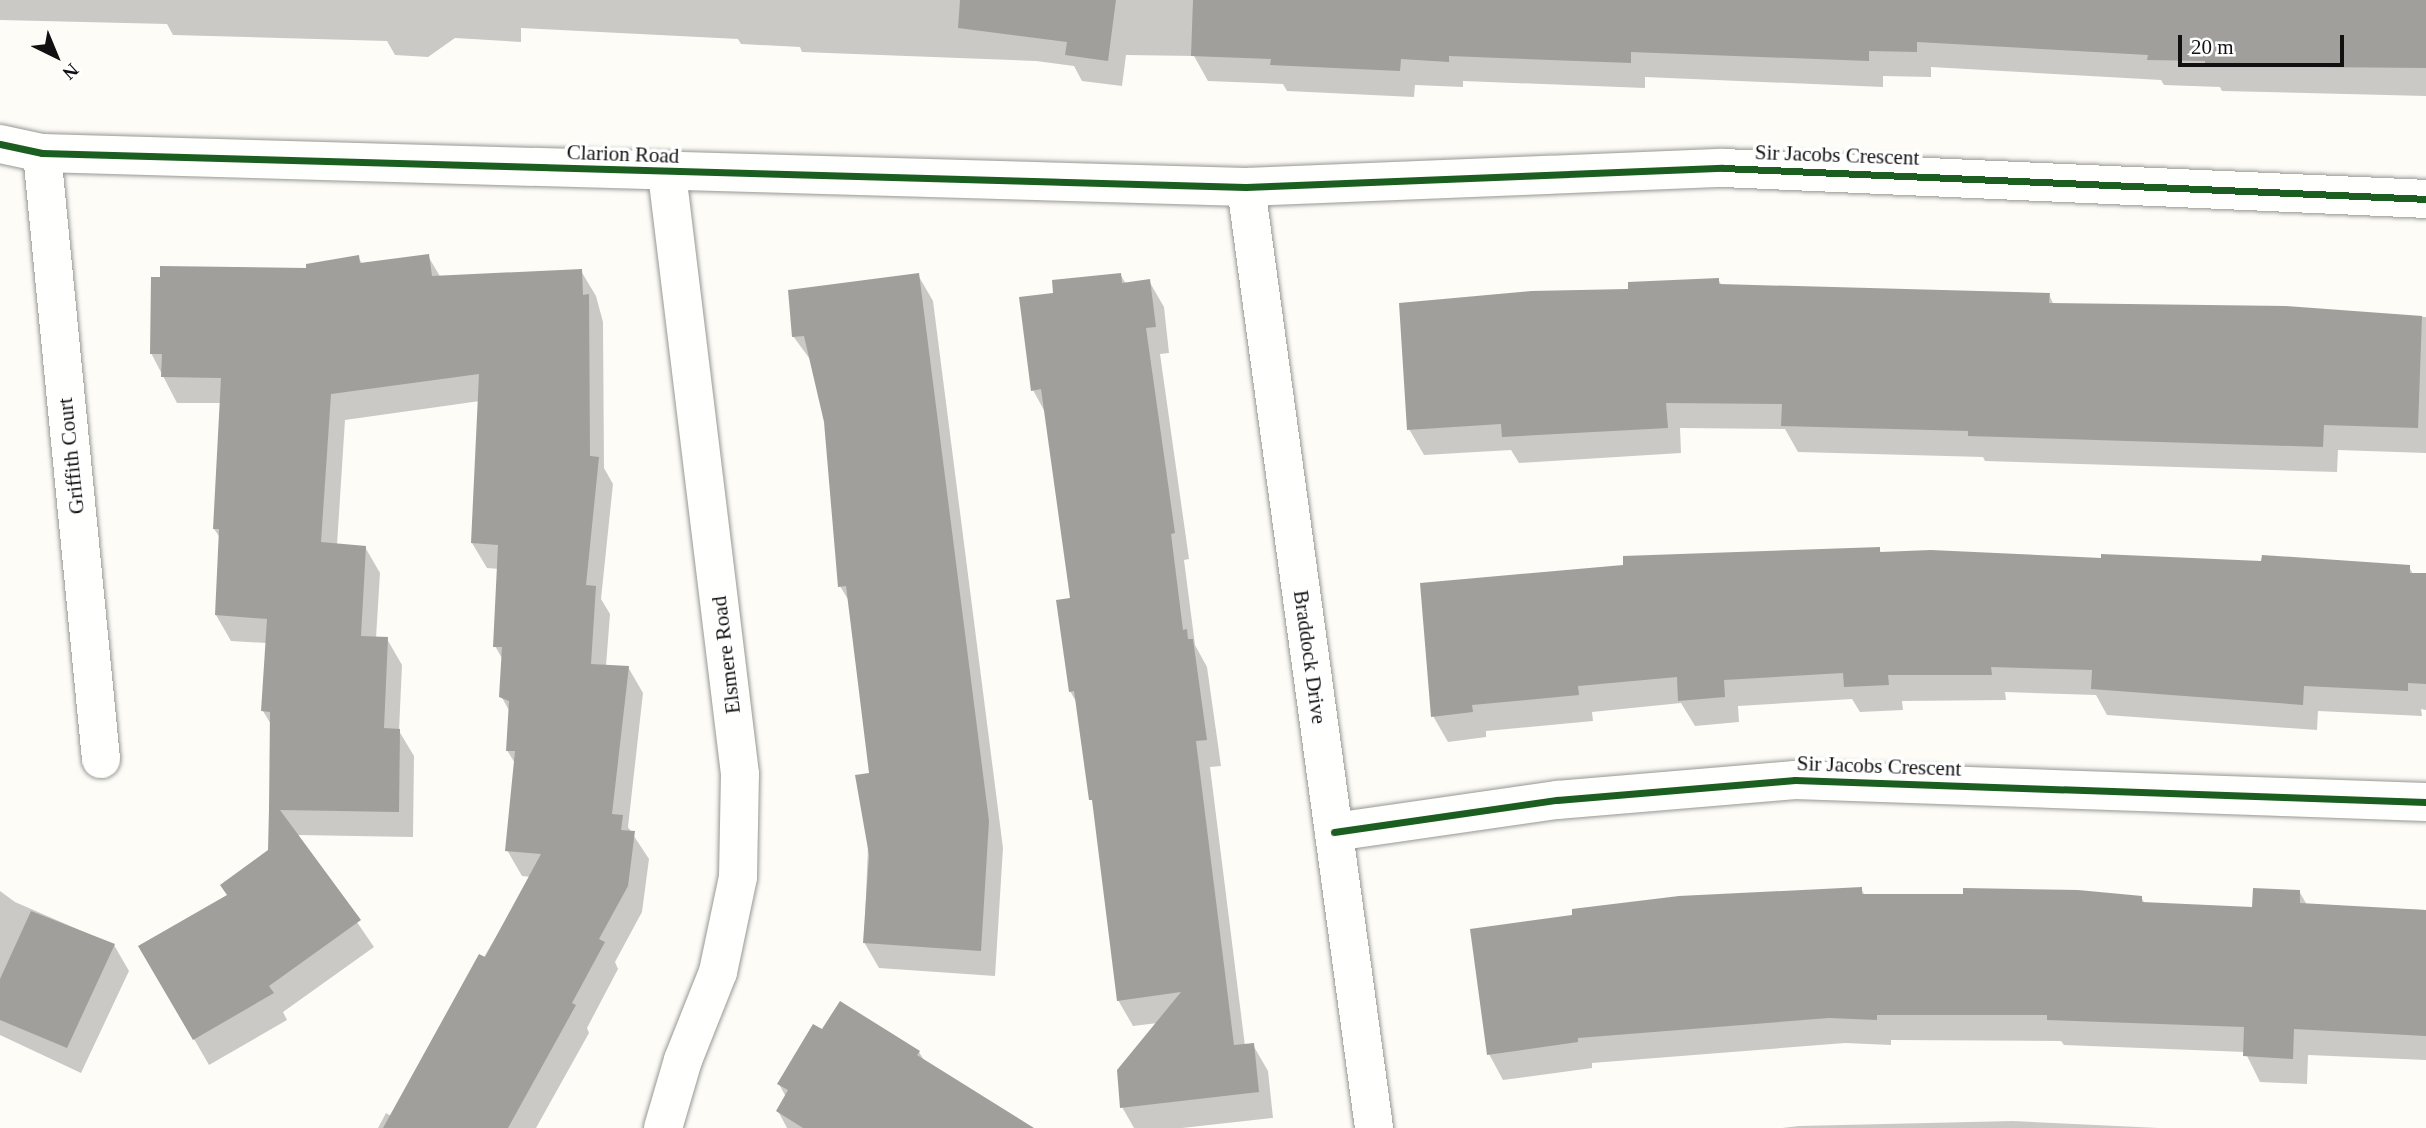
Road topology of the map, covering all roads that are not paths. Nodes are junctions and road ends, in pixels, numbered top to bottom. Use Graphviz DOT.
graph roads {
  1 [pos="0,144"];
  2 [pos="41,153"];
  3 [pos="667,173"];
  4 [pos="1245,187"];
  5 [pos="2426,199"];
  6 [pos="101,759"];
  7 [pos="2426,802"];
  8 [pos="1334,832"];
  9 [pos="663,1128"];
  10 [pos="1374,1128"];
  1 -- 2 [label="street, Clarion Road"];
  2 -- 3 [label="street, Clarion Road"];
  2 -- 6 [label="street, Griffith Court"];
  3 -- 4 [label="street, Clarion Road"];
  3 -- 9 [label="street, Elsmere Road"];
  4 -- 5 [label="street, Sir Jacobs Crescent"];
  4 -- 8 [label="street, Braddock Drive"];
  7 -- 8 [label="street, Sir Jacobs Crescent"];
  8 -- 10 [label="street, Braddock Drive"];
}
